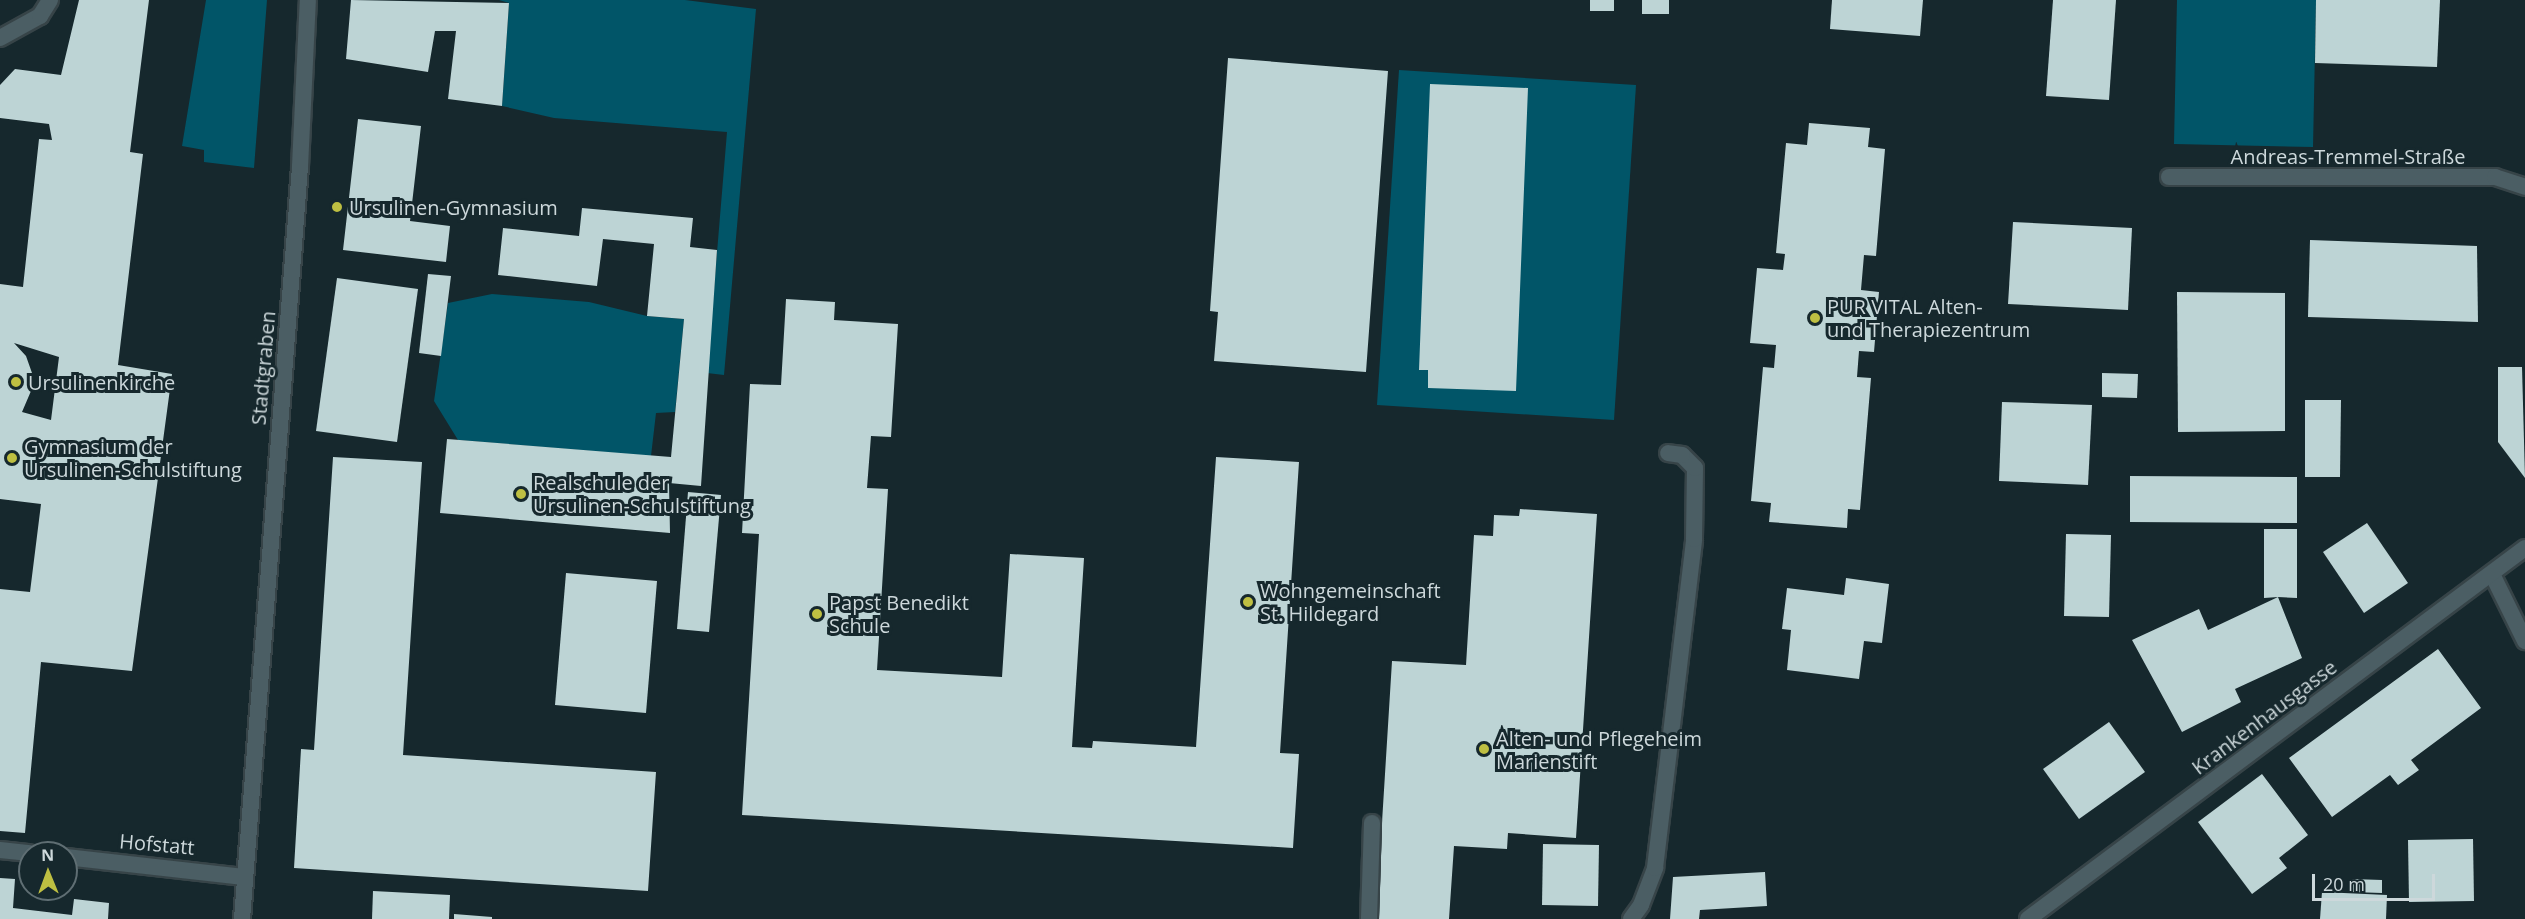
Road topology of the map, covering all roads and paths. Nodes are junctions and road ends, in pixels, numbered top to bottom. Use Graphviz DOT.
graph roads {
  1 [pos="50,0"];
  2 [pos="308,0"];
  3 [pos="0,38"];
  4 [pos="2169,177"];
  5 [pos="2525,187"];
  6 [pos="1668,453"];
  7 [pos="2525,548"];
  8 [pos="2492,574"];
  9 [pos="2525,641"];
  10 [pos="1372,823"];
  11 [pos="0,850"];
  12 [pos="18,852"];
  13 [pos="78,858"];
  14 [pos="244,877"];
  15 [pos="242,919"];
  16 [pos="1369,919"];
  17 [pos="1631,919"];
  18 [pos="2028,919"];
  1 -- 3 [label="street"];
  2 -- 14 [label="street, Stadtgraben"];
  4 -- 5 [label="street, Andreas-Tremmel-Straße"];
  6 -- 17 [label="street"];
  7 -- 8 [label="street, Krankenhausgasse"];
  8 -- 9 [label="street"];
  8 -- 18 [label="street, Krankenhausgasse"];
  10 -- 16 [label="street"];
  11 -- 12 [label="street"];
  13 -- 14 [label="street, Hofstatt"];
  14 -- 15 [label="street, Stadtgraben"];
}
